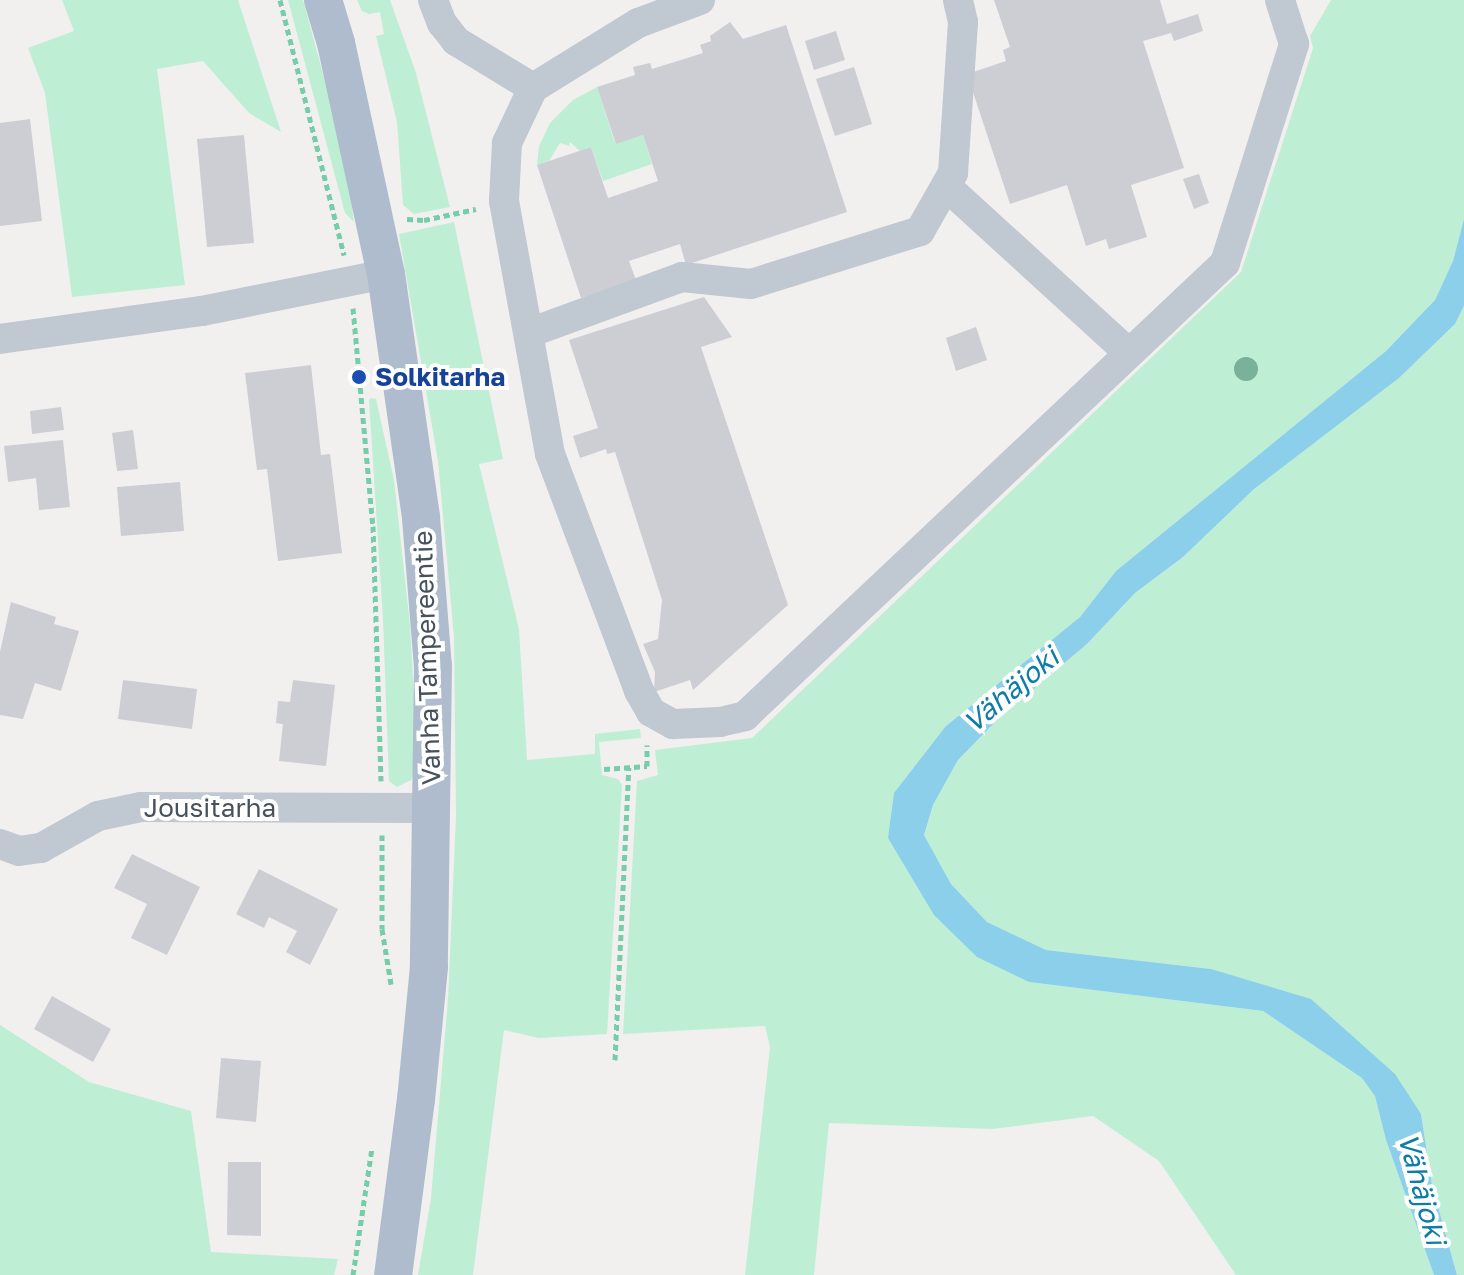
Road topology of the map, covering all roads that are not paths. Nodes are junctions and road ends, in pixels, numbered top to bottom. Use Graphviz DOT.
graph roads {
  1 [pos="323,0"];
  2 [pos="433,0"];
  3 [pos="700,0"];
  4 [pos="958,0"];
  5 [pos="1280,0"];
  6 [pos="533,88"];
  7 [pos="946,186"];
  8 [pos="368,278"];
  9 [pos="529,333"];
  10 [pos="0,339"];
  11 [pos="1129,353"];
  12 [pos="432,808"];
  13 [pos="0,844"];
  14 [pos="393,1275"];
  1 -- 8 [label="main road, Vanha Tampereentie"];
  2 -- 6 [label="street"];
  3 -- 6 [label="street"];
  4 -- 7 [label="street"];
  5 -- 11 [label="street"];
  6 -- 9 [label="street"];
  7 -- 9 [label="street"];
  7 -- 11 [label="street"];
  8 -- 10 [label="street"];
  8 -- 12 [label="main road, Vanha Tampereentie"];
  9 -- 11 [label="street"];
  12 -- 13 [label="street, Jousitarha"];
  12 -- 14 [label="main road, Vanha Tampereentie"];
}
